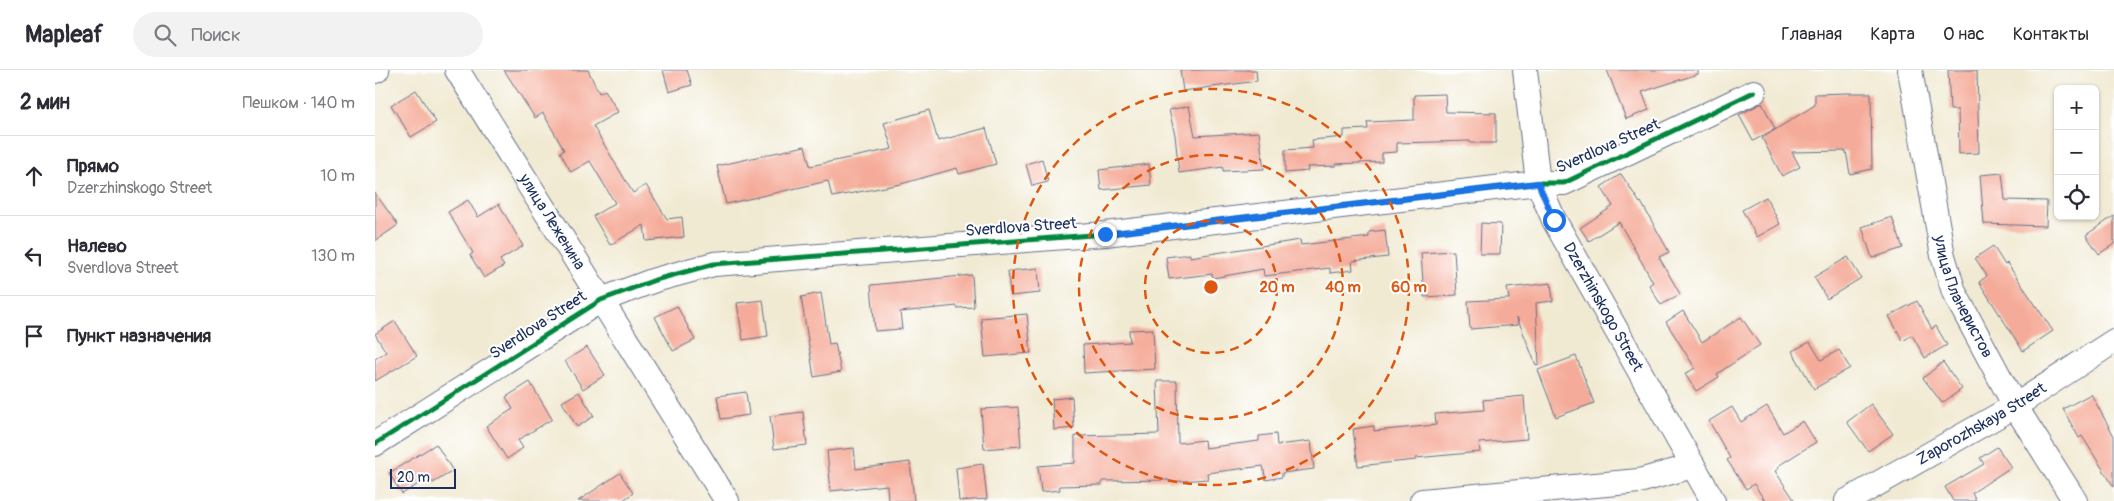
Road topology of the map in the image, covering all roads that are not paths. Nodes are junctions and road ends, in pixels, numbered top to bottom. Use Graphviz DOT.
graph roads {
  1 [pos="457,70"];
  2 [pos="1525,70"];
  3 [pos="1910,70"];
  4 [pos="1754,92"];
  5 [pos="1538,183"];
  6 [pos="601,300"];
  7 [pos="2114,342"];
  8 [pos="2015,406"];
  9 [pos="375,444"];
  10 [pos="1693,466"];
  11 [pos="727,501"];
  12 [pos="1422,501"];
  13 [pos="1713,501"];
  14 [pos="1847,501"];
  15 [pos="2075,501"];
  1 -- 6 [label="street, улица Леженина"];
  2 -- 5 [label="street, Dzerzhinskogo Street"];
  3 -- 8 [label="street, улица Планеристов"];
  4 -- 5 [label="street, Sverdlova Street"];
  5 -- 6 [label="street, Sverdlova Street"];
  5 -- 10 [label="street, Dzerzhinskogo Street"];
  6 -- 9 [label="street, Sverdlova Street"];
  6 -- 11 [label="street, улица Леженина"];
  7 -- 8 [label="street, Zaporozhskaya Street"];
  8 -- 14 [label="street, Zaporozhskaya Street"];
  8 -- 15 [label="street, улица Планеристов"];
  10 -- 12 [label="street"];
  10 -- 13 [label="street, Dzerzhinskogo Street"];
}
